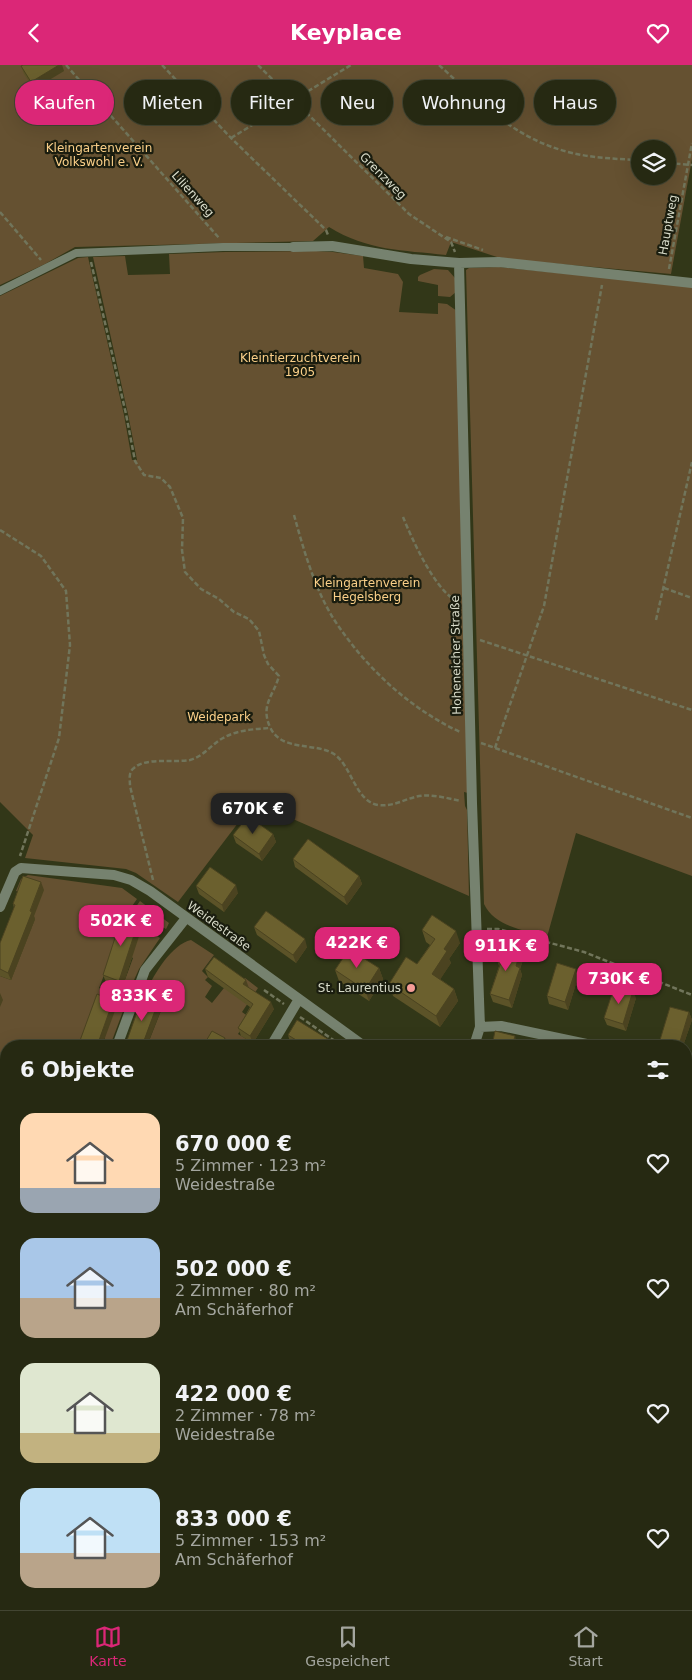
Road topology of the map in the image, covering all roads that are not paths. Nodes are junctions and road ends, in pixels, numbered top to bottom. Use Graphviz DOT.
graph roads {
  1 [pos="293,247"];
  2 [pos="459,263"];
  3 [pos="692,283"];
  4 [pos="0,291"];
  5 [pos="0,907"];
  6 [pos="186,918"];
  7 [pos="299,999"];
  8 [pos="480,1027"];
  9 [pos="119,1040"];
  10 [pos="275,1040"];
  11 [pos="356,1040"];
  12 [pos="476,1040"];
  13 [pos="568,1040"];
  1 -- 2 [label="street"];
  1 -- 4 [label="lane"];
  2 -- 3 [label="street"];
  2 -- 8 [label="street, Hoheneicher Straße"];
  5 -- 6 [label="street, Weidestraße"];
  6 -- 7 [label="street, Weidestraße"];
  6 -- 9 [label="street"];
  7 -- 10 [label="street"];
  7 -- 11 [label="street, Weidestraße"];
  8 -- 12 [label="street, Hoheneicher Straße"];
  8 -- 13 [label="street"];
}
